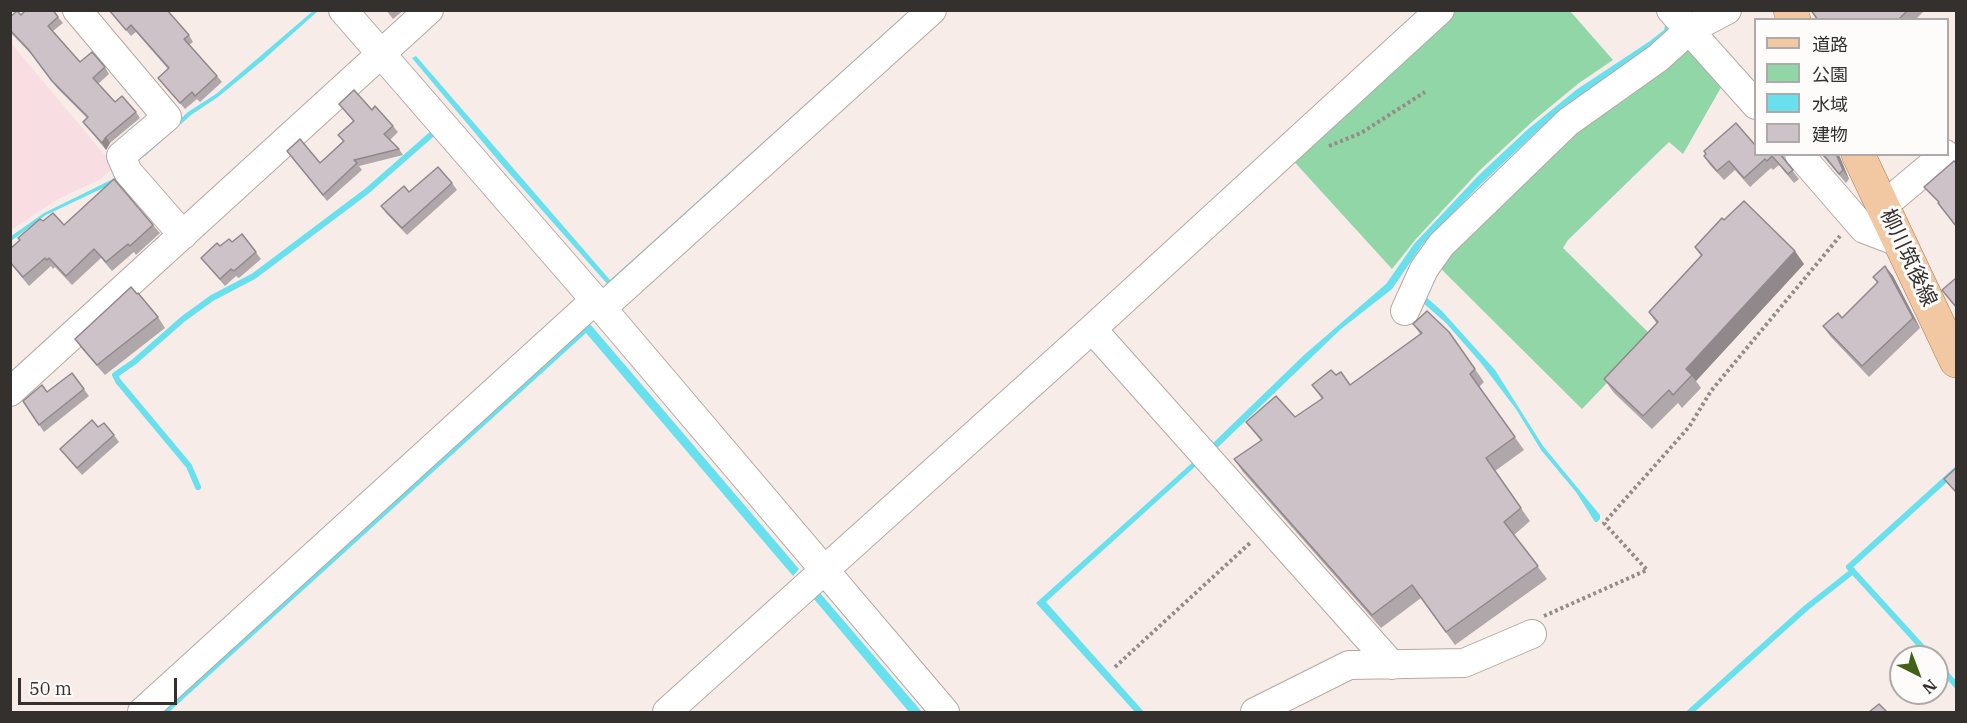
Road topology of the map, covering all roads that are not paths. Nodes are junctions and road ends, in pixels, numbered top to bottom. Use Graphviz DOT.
graph roads {
  1 [pos="76,10"];
  2 [pos="343,10"];
  3 [pos="429,10"];
  4 [pos="932,10"];
  5 [pos="1440,10"];
  6 [pos="1727,10"];
  7 [pos="1680,20"];
  8 [pos="382,54"];
  9 [pos="1754,104"];
  10 [pos="1801,156"];
  11 [pos="1859,156"];
  12 [pos="1944,156"];
  13 [pos="1883,206"];
  14 [pos="183,235"];
  15 [pos="1901,243"];
  16 [pos="599,304"];
  17 [pos="1405,310"];
  18 [pos="1092,329"];
  19 [pos="1956,361"];
  20 [pos="10,392"];
  21 [pos="824,570"];
  22 [pos="1527,636"];
  23 [pos="1392,665"];
  24 [pos="142,712"];
  25 [pos="667,712"];
  26 [pos="945,712"];
  27 [pos="1255,712"];
  1 -- 14 [label="street"];
  2 -- 8 [label="street"];
  3 -- 8 [label="street"];
  4 -- 16 [label="street"];
  5 -- 18 [label="street"];
  6 -- 7 [label="street"];
  7 -- 9 [label="street"];
  7 -- 17 [label="street"];
  8 -- 14 [label="street"];
  8 -- 16 [label="street"];
  10 -- 15 [label="street"];
  11 -- 13 [label="main road, 柳川筑後線"];
  12 -- 13 [label="street"];
  13 -- 15 [label="main road, 柳川筑後線"];
  14 -- 20 [label="street"];
  15 -- 19 [label="main road, 柳川筑後線"];
  16 -- 21 [label="street"];
  16 -- 24 [label="street"];
  18 -- 21 [label="street"];
  18 -- 23 [label="street"];
  21 -- 25 [label="street"];
  21 -- 26 [label="street"];
  22 -- 23 [label="street"];
  23 -- 27 [label="street"];
}
